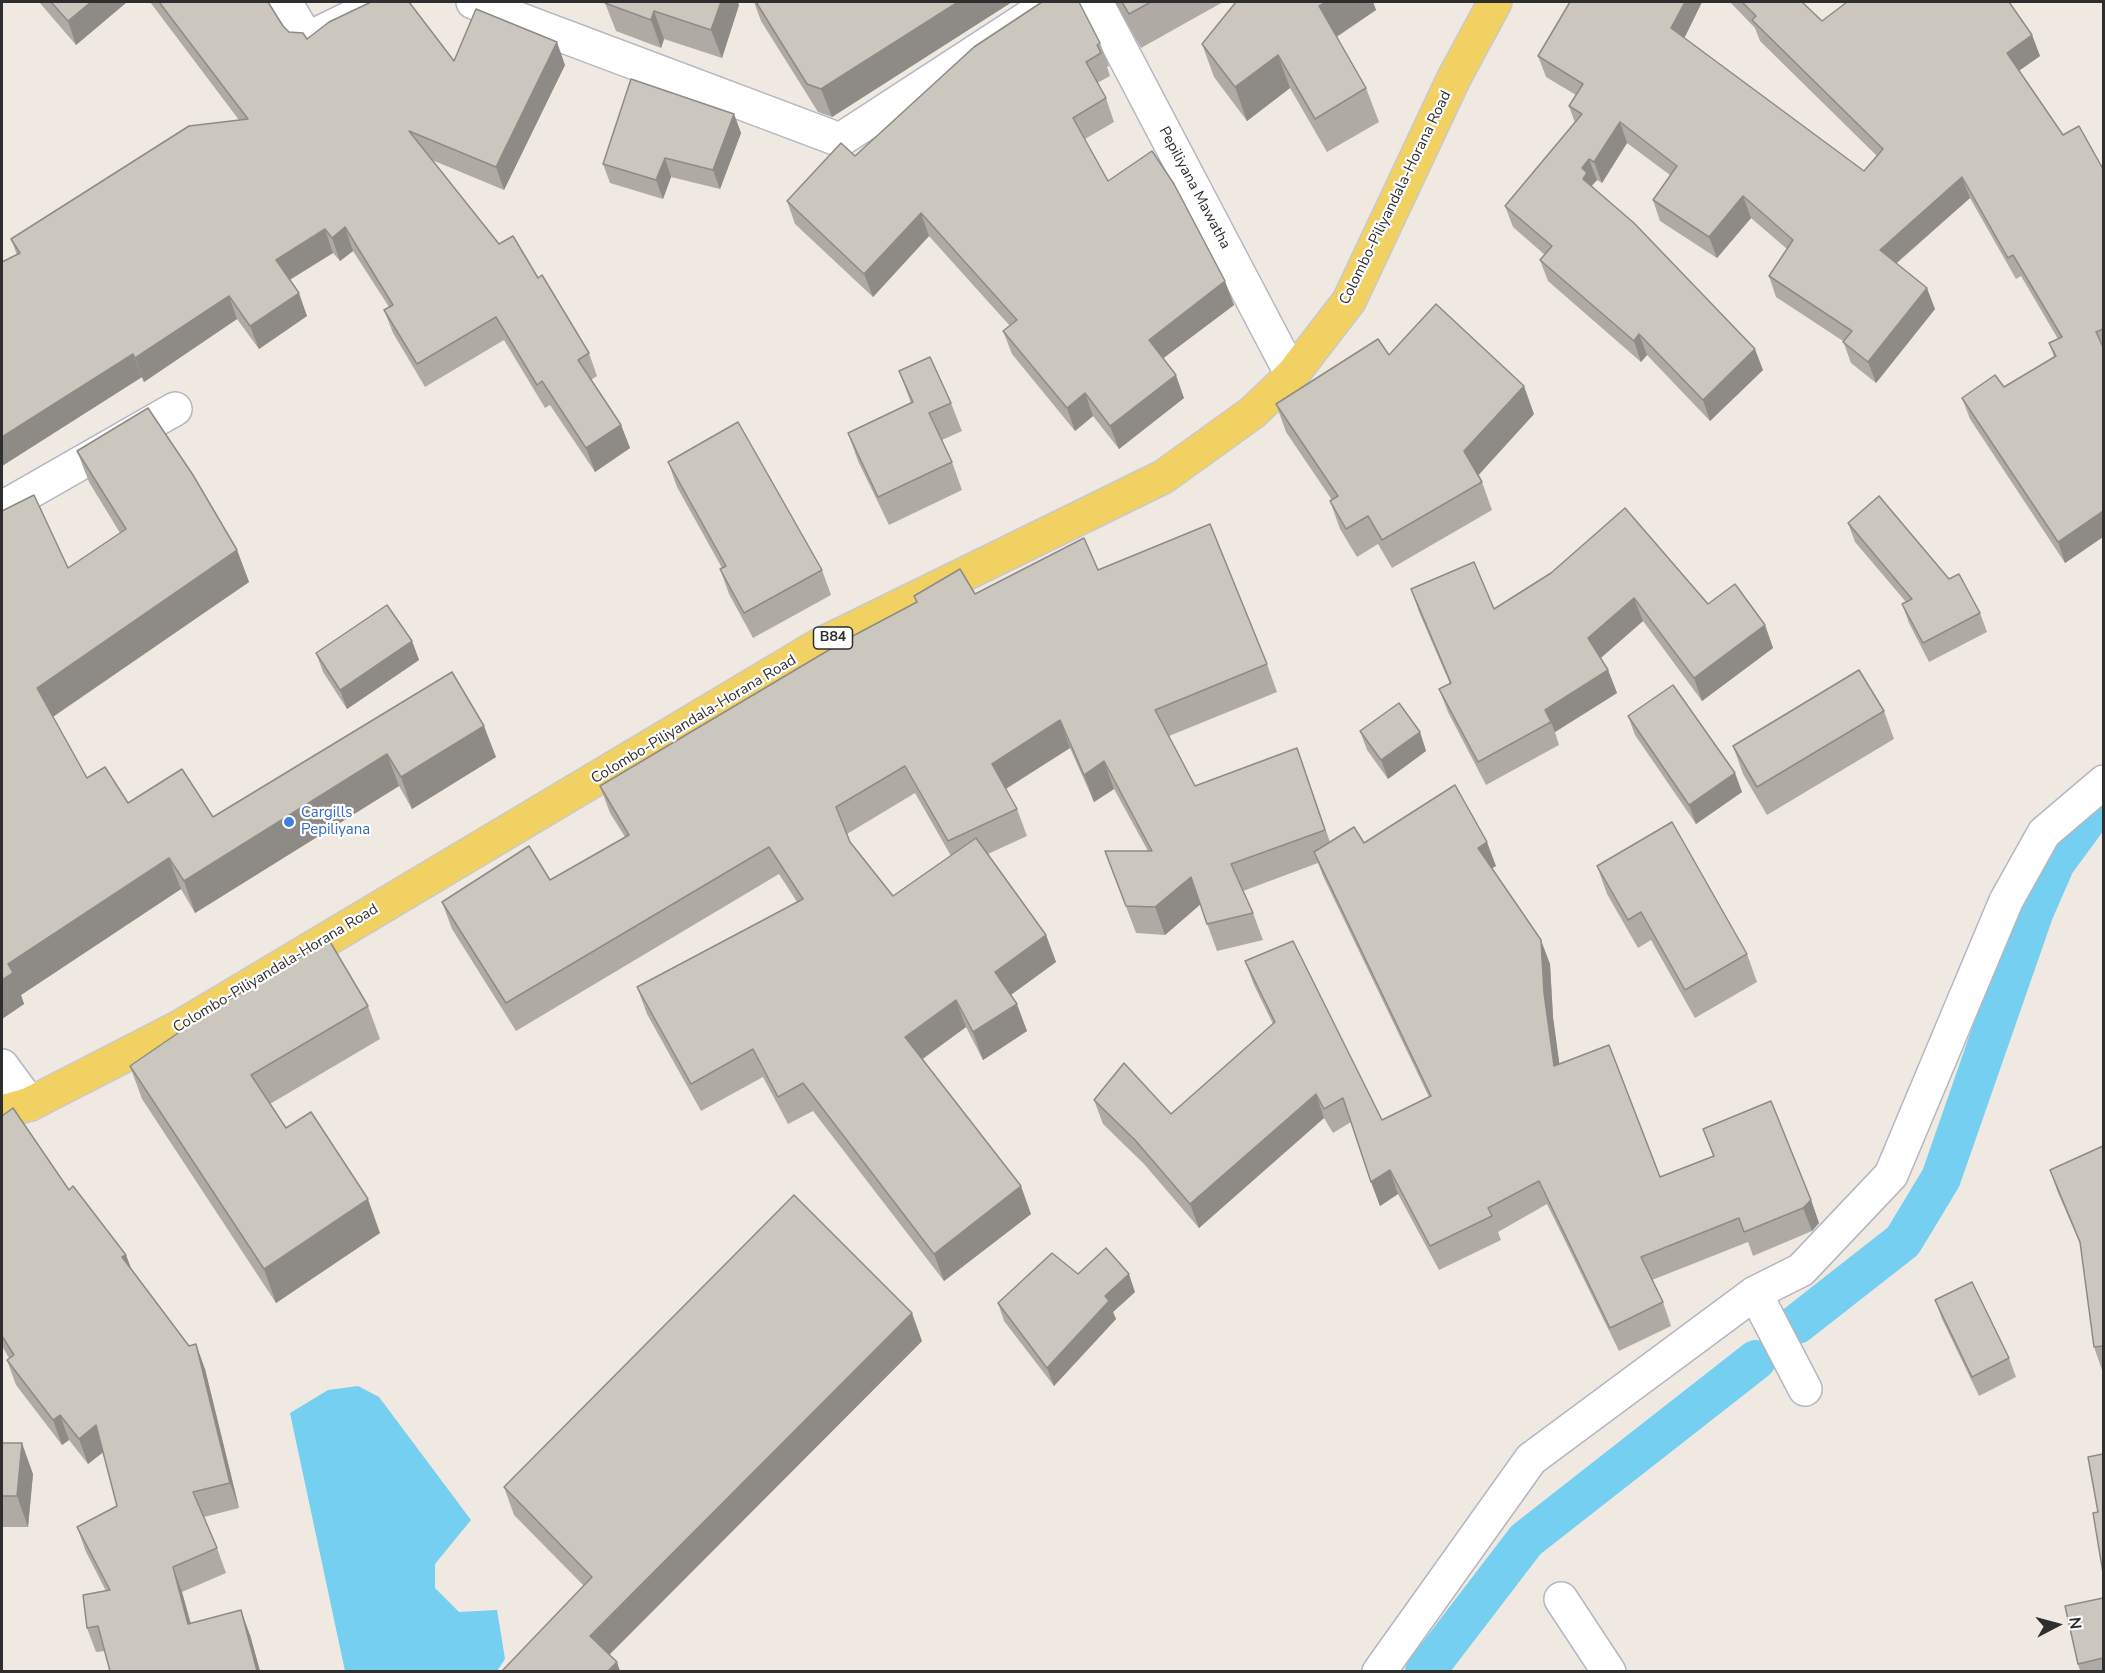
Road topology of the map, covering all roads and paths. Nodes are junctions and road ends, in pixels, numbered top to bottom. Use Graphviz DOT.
graph roads {
  1 [pos="285,2"];
  2 [pos="383,2"];
  3 [pos="473,2"];
  4 [pos="1052,2"];
  5 [pos="1096,2"];
  6 [pos="1496,2"];
  7 [pos="1292,375"];
  8 [pos="175,409"];
  9 [pos="2,508"];
  10 [pos="2103,782"];
  11 [pos="2,1066"];
  12 [pos="16,1108"];
  13 [pos="1755,1293"];
  14 [pos="1804,1389"];
  15 [pos="1560,1599"];
  16 [pos="1379,1671"];
  17 [pos="1609,1671"];
  1 -- 2 [label="street"];
  3 -- 4 [label="street"];
  5 -- 7 [label="street, Pepiliyana Mawatha"];
  6 -- 7 [label="main road, Colombo-Piliyandala-Horana Road / B84"];
  7 -- 12 [label="main road, Colombo-Piliyandala-Horana Road / B84"];
  8 -- 9 [label="street"];
  10 -- 13 [label="street"];
  11 -- 12 [label="street"];
  13 -- 14 [label="street"];
  13 -- 16 [label="street"];
  15 -- 17 [label="street"];
}
